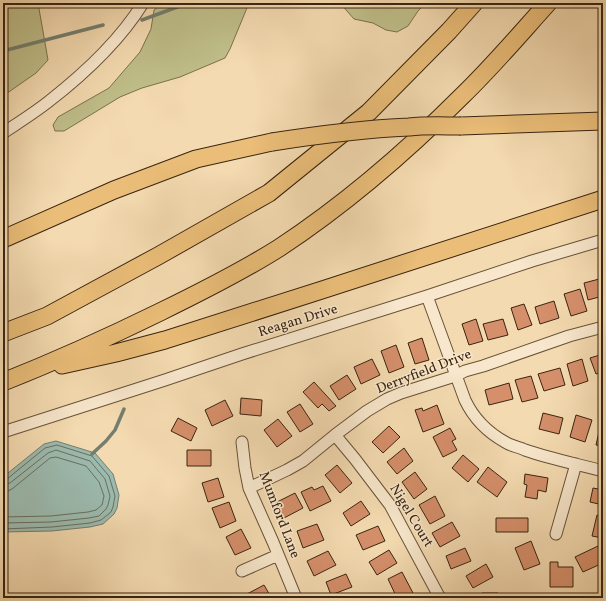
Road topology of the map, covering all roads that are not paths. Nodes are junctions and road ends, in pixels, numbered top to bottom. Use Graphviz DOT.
graph roads {
  1 [pos="143,3"];
  2 [pos="474,3"];
  3 [pos="548,3"];
  4 [pos="603,121"];
  5 [pos="3,133"];
  6 [pos="603,199"];
  7 [pos="3,239"];
  8 [pos="603,240"];
  9 [pos="427,296"];
  10 [pos="603,327"];
  11 [pos="3,333"];
  12 [pos="28,372"];
  13 [pos="455,376"];
  14 [pos="3,382"];
  15 [pos="3,432"];
  16 [pos="335,435"];
  17 [pos="242,442"];
  18 [pos="576,464"];
  19 [pos="603,471"];
  20 [pos="249,488"];
  21 [pos="556,534"];
  22 [pos="278,555"];
  23 [pos="242,571"];
  24 [pos="296,598"];
  25 [pos="440,598"];
  1 -- 5 [label="street"];
  2 -- 11 [label="highway"];
  3 -- 12 [label="highway"];
  4 -- 7 [label="highway, bridge"];
  6 -- 12 [label="highway"];
  8 -- 9 [label="street, Reagan Drive"];
  9 -- 13 [label="street"];
  9 -- 15 [label="street, Reagan Drive"];
  10 -- 13 [label="street, Derryfield Drive"];
  12 -- 14 [label="highway"];
  13 -- 16 [label="street, Derryfield Drive"];
  13 -- 18 [label="street"];
  16 -- 20 [label="street, Derryfield Drive"];
  16 -- 25 [label="street, Nigel Court"];
  17 -- 20 [label="street, Mumford Lane"];
  18 -- 19 [label="street"];
  18 -- 21 [label="street"];
  20 -- 22 [label="street, Mumford Lane"];
  22 -- 23 [label="street"];
  22 -- 24 [label="street, Mumford Lane"];
}
